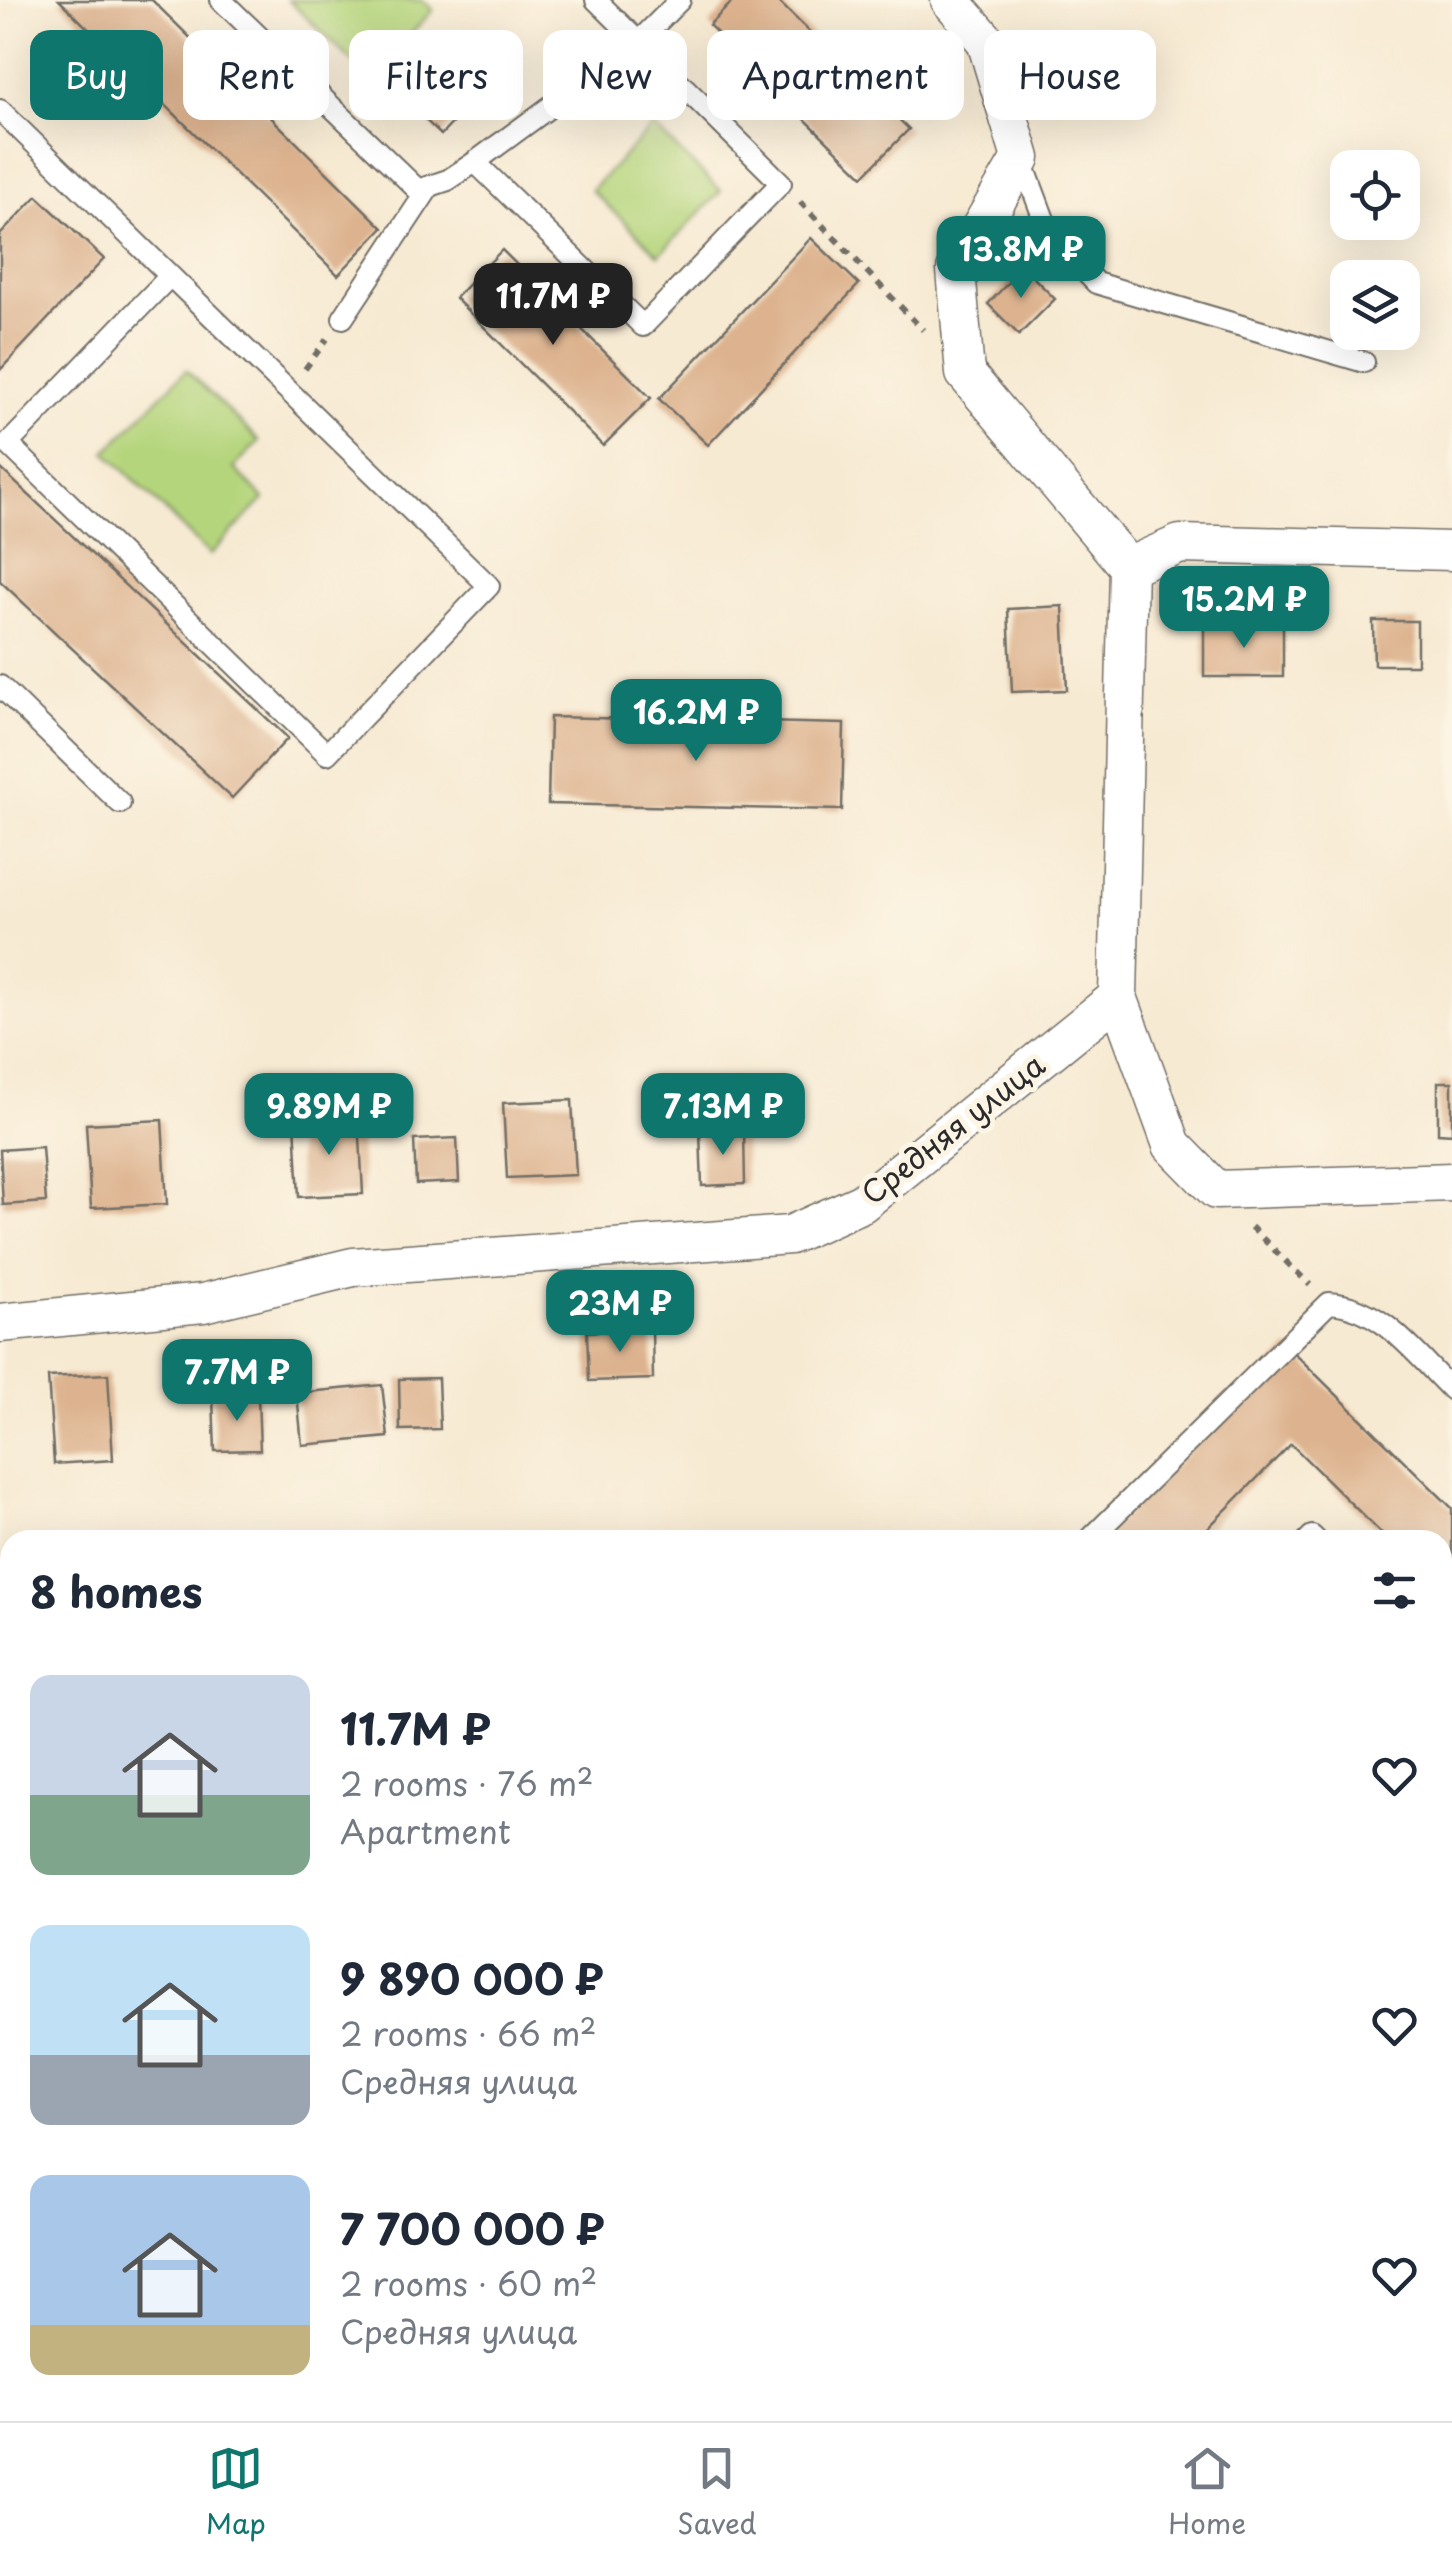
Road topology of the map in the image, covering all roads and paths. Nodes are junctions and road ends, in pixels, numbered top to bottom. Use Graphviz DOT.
graph roads {
  1 [pos="222,0"];
  2 [pos="596,0"];
  3 [pos="680,0"];
  4 [pos="950,0"];
  5 [pos="626,30"];
  6 [pos="650,30"];
  7 [pos="687,90"];
  8 [pos="543,112"];
  9 [pos="4,121"];
  10 [pos="1021,158"];
  11 [pos="475,162"];
  12 [pos="782,183"];
  13 [pos="430,186"];
  14 [pos="170,276"];
  15 [pos="342,318"];
  16 [pos="1364,362"];
  17 [pos="964,373"];
  18 [pos="289,391"];
  19 [pos="1452,551"];
  20 [pos="1128,567"];
  21 [pos="0,686"];
  22 [pos="120,802"];
  23 [pos="1118,997"];
  24 [pos="1452,1182"];
  25 [pos="1277,1253"];
  26 [pos="1329,1302"];
  27 [pos="0,1322"];
  28 [pos="1452,1390"];
  29 [pos="1099,1530"];
  1 -- 13 [label="lane"];
  2 -- 5 [label="lane"];
  3 -- 6 [label="lane"];
  4 -- 10 [label="street"];
  7 -- 12 [label="lane"];
  8 -- 11 [label="lane"];
  9 -- 14 [label="lane"];
  10 -- 16 [label="lane"];
  10 -- 17 [label="street"];
  11 -- 12 [label="lane"];
  11 -- 13 [label="lane"];
  12 -- 17 [label="path"];
  13 -- 15 [label="lane"];
  14 -- 18 [label="lane"];
  14 -- 18 [label="lane"];
  15 -- 18 [label="path"];
  17 -- 20 [label="street"];
  19 -- 20 [label="street"];
  20 -- 23 [label="street"];
  21 -- 22 [label="lane"];
  23 -- 24 [label="street"];
  23 -- 27 [label="street, Средняя улица"];
  25 -- 26 [label="path"];
  26 -- 28 [label="lane"];
  26 -- 29 [label="lane"];
}
